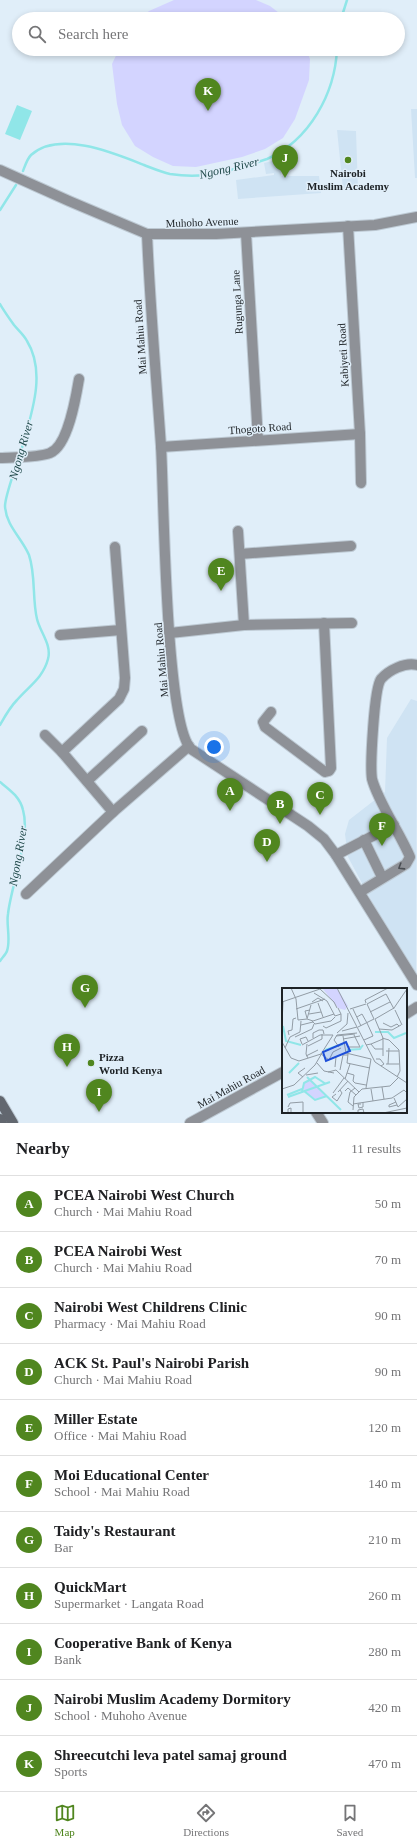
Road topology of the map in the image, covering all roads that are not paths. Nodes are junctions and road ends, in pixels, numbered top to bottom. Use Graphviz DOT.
graph roads {
  1 [pos="0,170"];
  2 [pos="417,217"];
  3 [pos="348,226"];
  4 [pos="246,233"];
  5 [pos="147,234"];
  6 [pos="79,379"];
  7 [pos="360,434"];
  8 [pos="258,440"];
  9 [pos="161,447"];
  10 [pos="4,457"];
  11 [pos="361,483"];
  12 [pos="238,531"];
  13 [pos="351,546"];
  14 [pos="114,547"];
  15 [pos="240,554"];
  16 [pos="352,622"];
  17 [pos="324,623"];
  18 [pos="244,625"];
  19 [pos="121,630"];
  20 [pos="170,633"];
  21 [pos="60,634"];
  22 [pos="417,665"];
  23 [pos="271,712"];
  24 [pos="142,730"];
  25 [pos="44,735"];
  26 [pos="189,746"];
  27 [pos="62,752"];
  28 [pos="87,782"];
  29 [pos="113,812"];
  30 [pos="394,824"];
  31 [pos="364,840"];
  32 [pos="336,855"];
  33 [pos="382,878"];
  34 [pos="360,892"];
  35 [pos="26,894"];
  36 [pos="417,985"];
  37 [pos="417,1007"];
  38 [pos="407,1013"];
  39 [pos="282,1073"];
  40 [pos="0,1101"];
  41 [pos="317,1113"];
  42 [pos="8,1121"];
  43 [pos="190,1123"];
  44 [pos="323,1123"];
  1 -- 5 [label="street, Muhoho Avenue"];
  2 -- 3 [label="street, Muhoho Avenue"];
  3 -- 4 [label="street, Muhoho Avenue"];
  3 -- 7 [label="street, Kabiyeti Road"];
  4 -- 5 [label="street, Muhoho Avenue"];
  4 -- 8 [label="street, Rugunga Lane"];
  5 -- 9 [label="street, Mai Mahiu Road"];
  6 -- 10 [label="street"];
  7 -- 8 [label="street, Thogoto Road"];
  7 -- 11 [label="street, Kabiyeti Road"];
  8 -- 9 [label="street, Thogoto Road"];
  9 -- 20 [label="street, Mai Mahiu Road"];
  12 -- 15 [label="street"];
  13 -- 15 [label="street"];
  14 -- 19 [label="street"];
  15 -- 18 [label="street"];
  16 -- 17 [label="street"];
  17 -- 18 [label="street"];
  17 -- 23 [label="street"];
  18 -- 20 [label="street"];
  19 -- 21 [label="street"];
  19 -- 27 [label="street"];
  20 -- 26 [label="street, Mai Mahiu Road"];
  22 -- 30 [label="street"];
  24 -- 28 [label="street"];
  25 -- 27 [label="street"];
  26 -- 29 [label="street"];
  26 -- 32 [label="street"];
  27 -- 28 [label="street"];
  28 -- 29 [label="street"];
  29 -- 35 [label="street"];
  30 -- 31 [label="street"];
  30 -- 33 [label="street, one-way"];
  31 -- 32 [label="street"];
  31 -- 33 [label="street"];
  32 -- 34 [label="street"];
  33 -- 34 [label="street"];
  34 -- 36 [label="street"];
  37 -- 38 [label="street"];
  39 -- 43 [label="street, Mai Mahiu Road"];
  40 -- 42 [label="main road"];
  41 -- 44 [label="street"];
}
